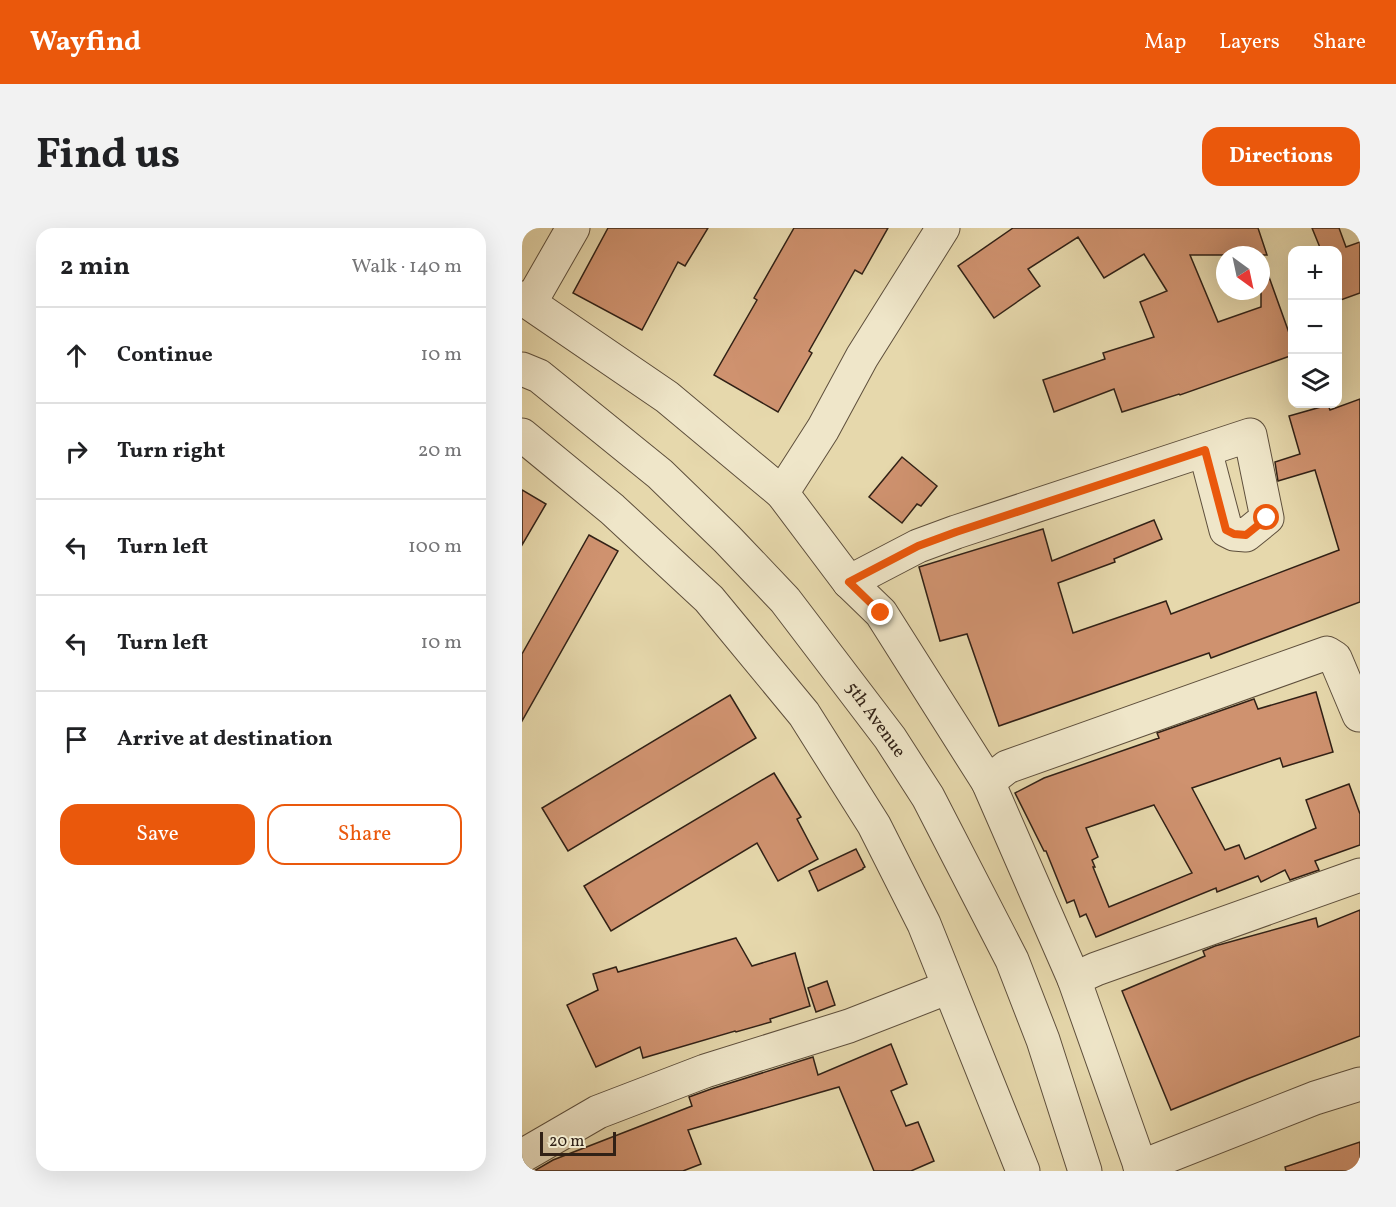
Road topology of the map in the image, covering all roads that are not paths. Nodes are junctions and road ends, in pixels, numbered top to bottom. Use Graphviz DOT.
graph roads {
  1 [pos="573,228"];
  2 [pos="943,228"];
  3 [pos="526,301"];
  4 [pos="522,369"];
  5 [pos="522,435"];
  6 [pos="1205,450"];
  7 [pos="782,493"];
  8 [pos="849,582"];
  9 [pos="1359,715"];
  10 [pos="988,782"];
  11 [pos="1360,875"];
  12 [pos="1074,979"];
  13 [pos="949,987"];
  14 [pos="1360,1084"];
  15 [pos="522,1156"];
  16 [pos="1141,1169"];
  17 [pos="1023,1171"];
  18 [pos="1085,1171"];
  1 -- 3 [label="street"];
  2 -- 7 [label="street"];
  3 -- 7 [label="street"];
  4 -- 18 [label="street, 5th Avenue"];
  5 -- 13 [label="street"];
  6 -- 8 [label="street"];
  7 -- 8 [label="street"];
  8 -- 10 [label="street"];
  9 -- 10 [label="street"];
  10 -- 12 [label="street"];
  11 -- 12 [label="street"];
  12 -- 16 [label="street"];
  13 -- 15 [label="street"];
  13 -- 17 [label="street"];
  14 -- 16 [label="street"];
}
